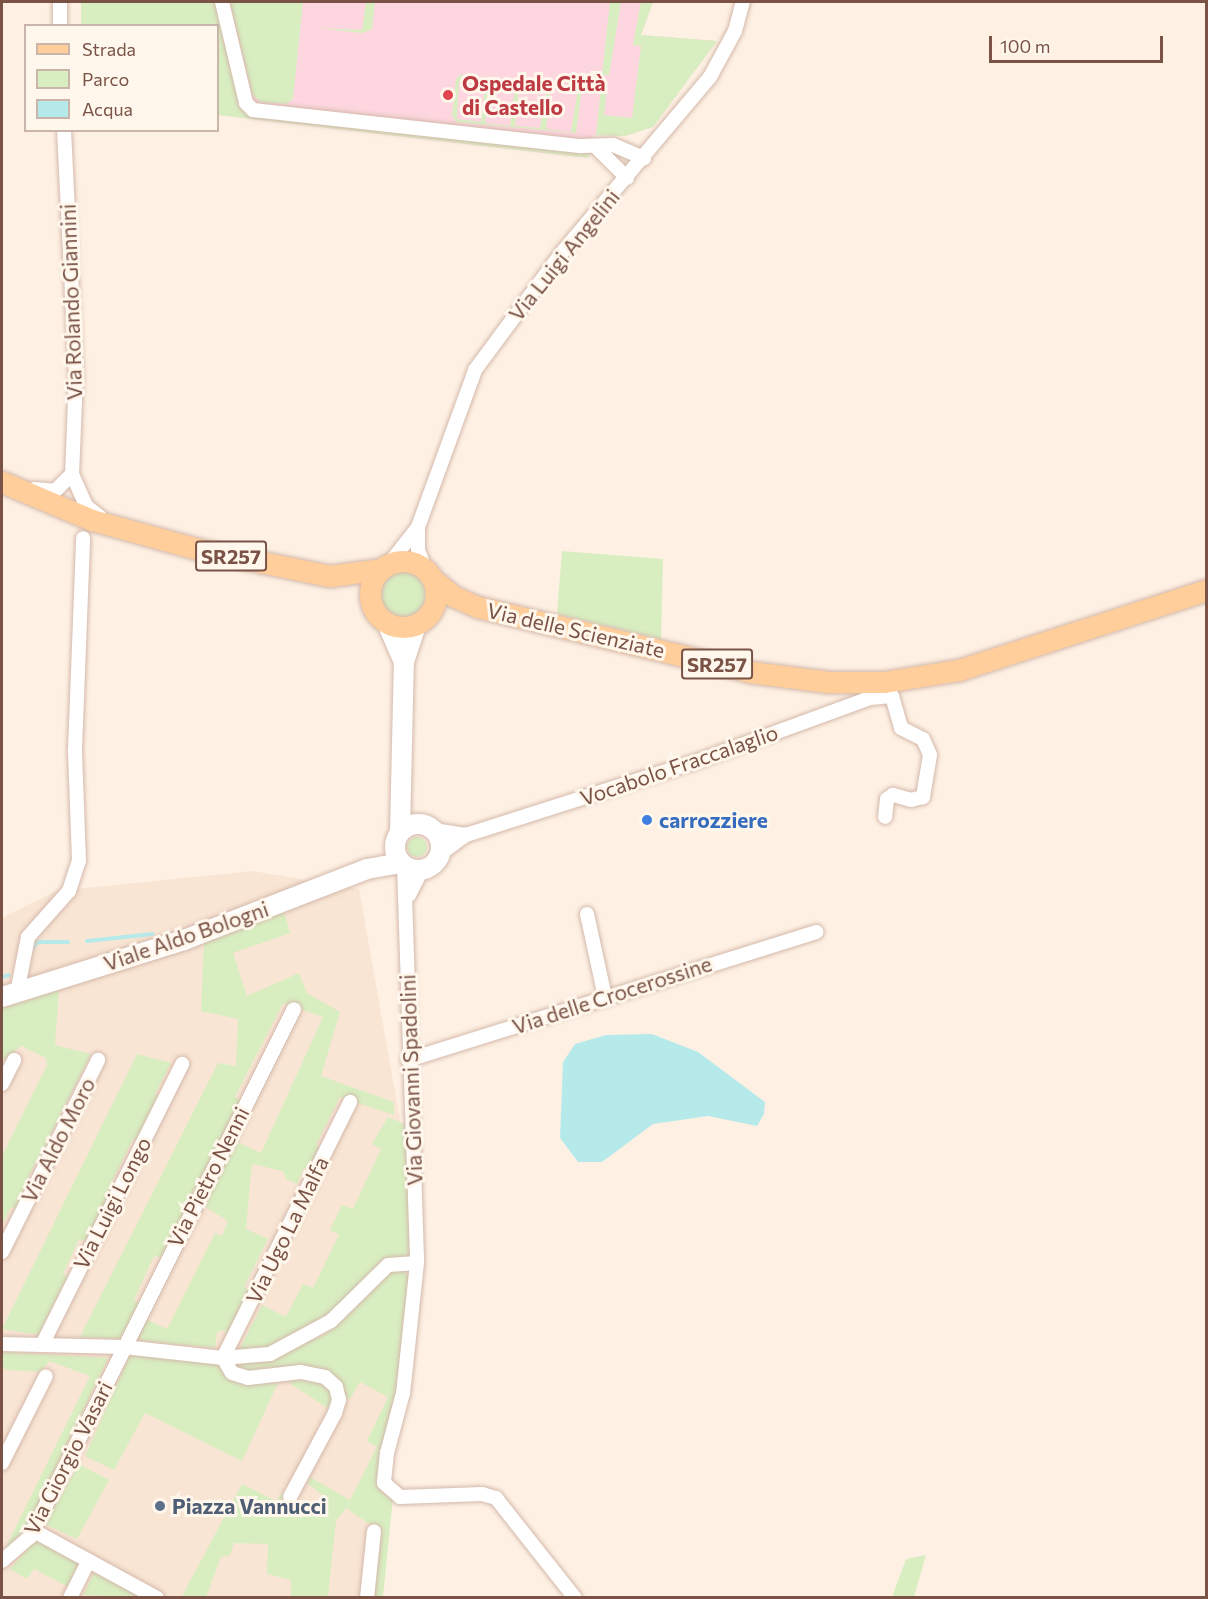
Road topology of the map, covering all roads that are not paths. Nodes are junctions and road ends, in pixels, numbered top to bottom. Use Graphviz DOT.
graph roads {
  1 [pos="60,2"];
  2 [pos="222,2"];
  3 [pos="743,2"];
  4 [pos="60,24"];
  5 [pos="64,132"];
  6 [pos="596,147"];
  7 [pos="644,158"];
  8 [pos="627,178"];
  9 [pos="72,474"];
  10 [pos="2,481"];
  11 [pos="418,527"];
  12 [pos="133,533"];
  13 [pos="83,538"];
  14 [pos="385,566"];
  15 [pos="429,575"];
  16 [pos="330,576"];
  17 [pos="1206,590"];
  18 [pos="372,607"];
  19 [pos="478,607"];
  20 [pos="422,621"];
  21 [pos="387,623"];
  22 [pos="404,662"];
  23 [pos="404,793"];
  24 [pos="885,817"];
  25 [pos="428,827"];
  26 [pos="466,835"];
  27 [pos="398,836"];
  28 [pos="440,855"];
  29 [pos="409,866"];
  30 [pos="368,869"];
  31 [pos="587,914"];
  32 [pos="816,932"];
  33 [pos="9,995"];
  34 [pos="605,997"];
  35 [pos="294,1009"];
  36 [pos="14,1060"];
  37 [pos="99,1060"];
  38 [pos="408,1060"];
  39 [pos="182,1064"];
  40 [pos="2,1084"];
  41 [pos="350,1102"];
  42 [pos="2,1252"];
  43 [pos="417,1263"];
  44 [pos="43,1343"];
  45 [pos="2,1344"];
  46 [pos="124,1347"];
  47 [pos="223,1358"];
  48 [pos="46,1376"];
  49 [pos="2,1463"];
  50 [pos="290,1497"];
  51 [pos="34,1530"];
  52 [pos="374,1531"];
  53 [pos="89,1560"];
  54 [pos="2,1561"];
  55 [pos="70,1598"];
  56 [pos="157,1598"];
  57 [pos="367,1598"];
  58 [pos="575,1598"];
  1 -- 4 [label="street"];
  2 -- 6 [label="street"];
  3 -- 7 [label="street, Via Luigi Angelini"];
  5 -- 9 [label="street, Via Rolando Giannini"];
  6 -- 7 [label="street"];
  6 -- 8 [label="street"];
  7 -- 8 [label="street, Via Luigi Angelini"];
  8 -- 11 [label="street, Via Luigi Angelini"];
  9 -- 10 [label="street"];
  9 -- 12 [label="street, Via Rolando Giannini"];
  10 -- 12 [label="main road, SR257"];
  11 -- 14 [label="street, Via Luigi Angelini"];
  11 -- 15 [label="street, Via Luigi Angelini"];
  12 -- 16 [label="main road, SR257"];
  13 -- 33 [label="street"];
  14 -- 15 [label="main road, SR257"];
  14 -- 16 [label="main road, SR257"];
  14 -- 18 [label="main road"];
  15 -- 19 [label="main road, Via delle Scienziate / SR257"];
  15 -- 20 [label="main road"];
  16 -- 18 [label="main road, SR257"];
  17 -- 19 [label="main road, Via delle Scienziate / SR257"];
  18 -- 21 [label="main road, SR257"];
  19 -- 20 [label="main road, Via delle Scienziate / SR257"];
  20 -- 21 [label="main road, SR257"];
  20 -- 22 [label="main road"];
  21 -- 22 [label="main road"];
  22 -- 23 [label="main road"];
  23 -- 25 [label="main road"];
  23 -- 27 [label="main road"];
  24 -- 26 [label="street, Vocabolo Fraccalaglio"];
  25 -- 26 [label="street"];
  25 -- 27 [label="main road"];
  25 -- 28 [label="main road"];
  26 -- 28 [label="street"];
  27 -- 29 [label="main road"];
  27 -- 30 [label="main road, Viale Aldo Bologni"];
  28 -- 29 [label="main road"];
  29 -- 30 [label="main road, Viale Aldo Bologni"];
  29 -- 38 [label="street, Via Giovanni Spadolini"];
  30 -- 33 [label="main road, Viale Aldo Bologni"];
  31 -- 34 [label="street"];
  32 -- 34 [label="street, Via delle Crocerossine"];
  34 -- 38 [label="street, Via delle Crocerossine"];
  35 -- 46 [label="street, Via Pietro Nenni"];
  36 -- 40 [label="street"];
  37 -- 42 [label="street, Via Aldo Moro"];
  38 -- 43 [label="street, Via Giovanni Spadolini"];
  39 -- 44 [label="street, Via Luigi Longo"];
  41 -- 47 [label="street, Via Ugo La Malfa"];
  43 -- 47 [label="street"];
  43 -- 58 [label="street, Via Giovanni Spadolini"];
  44 -- 45 [label="street"];
  44 -- 46 [label="street"];
  46 -- 47 [label="street"];
  46 -- 51 [label="street, Via Giorgio Vasari"];
  47 -- 50 [label="street"];
  48 -- 49 [label="street"];
  51 -- 53 [label="street"];
  51 -- 54 [label="street, Via Giorgio Vasari"];
  52 -- 57 [label="street"];
  53 -- 55 [label="street"];
  53 -- 56 [label="street"];
}
